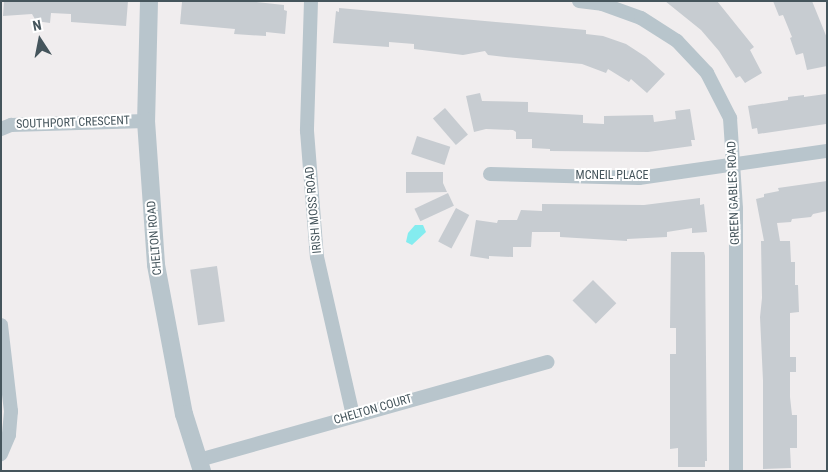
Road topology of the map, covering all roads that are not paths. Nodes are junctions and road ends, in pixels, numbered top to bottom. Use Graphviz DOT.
graph roads {
  1 [pos="149,1"];
  2 [pos="311,1"];
  3 [pos="579,1"];
  4 [pos="146,121"];
  5 [pos="1,129"];
  6 [pos="827,151"];
  7 [pos="734,164"];
  8 [pos="490,174"];
  9 [pos="1,325"];
  10 [pos="548,362"];
  11 [pos="353,415"];
  12 [pos="1,454"];
  13 [pos="201,466"];
  14 [pos="736,471"];
  1 -- 4 [label="street, CHELTON ROAD"];
  2 -- 11 [label="street, IRISH MOSS ROAD"];
  3 -- 7 [label="street, GREEN GABLES ROAD"];
  4 -- 5 [label="street, SOUTHPORT CRESCENT"];
  4 -- 13 [label="street, CHELTON ROAD"];
  6 -- 7 [label="street, MCNEIL PLACE"];
  7 -- 8 [label="street, MCNEIL PLACE"];
  7 -- 14 [label="street, GREEN GABLES ROAD"];
  9 -- 12 [label="street"];
  10 -- 11 [label="street, CHELTON COURT"];
  11 -- 13 [label="street, CHELTON COURT"];
}
